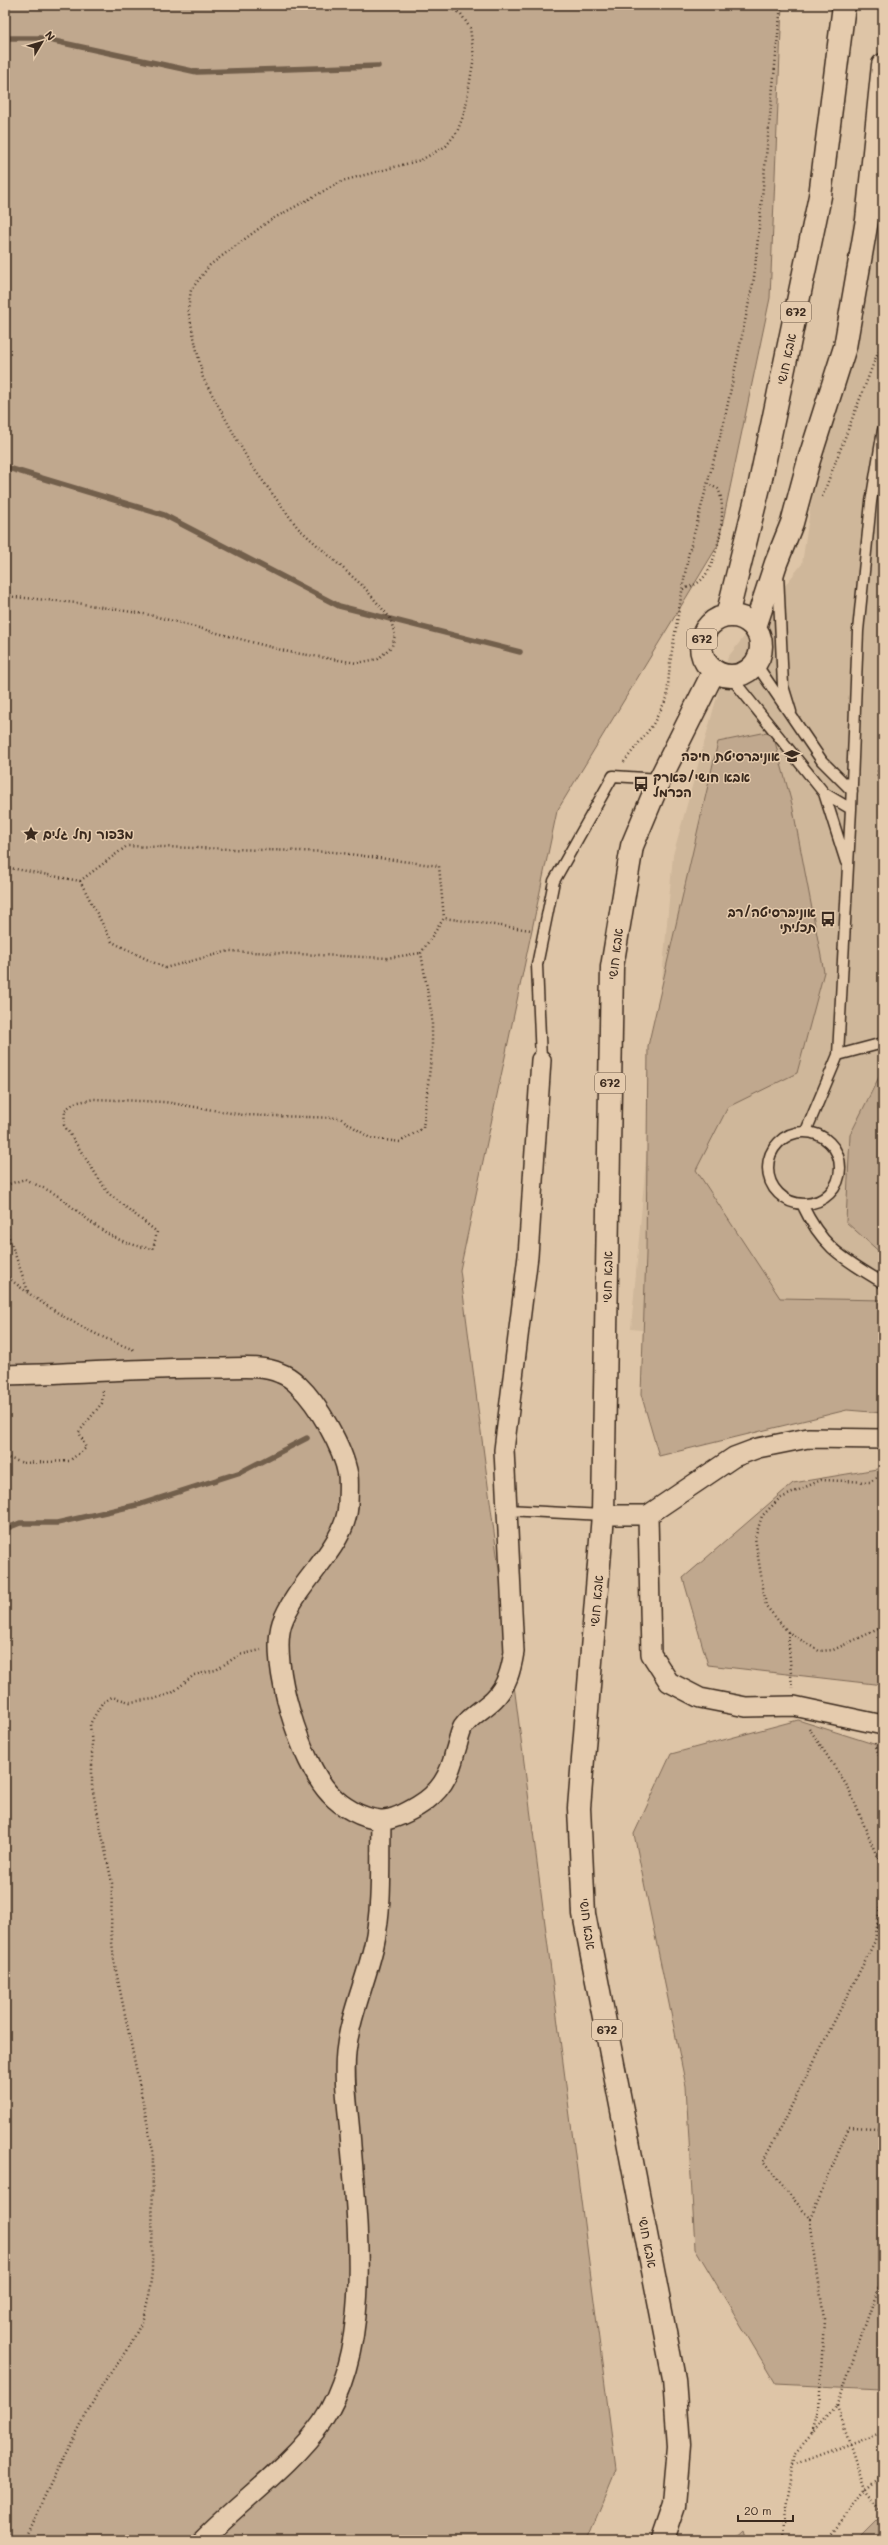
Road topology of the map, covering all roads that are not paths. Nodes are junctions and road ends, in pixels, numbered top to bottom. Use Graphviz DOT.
graph roads {
  1 [pos="844,5"];
  2 [pos="883,65"];
  3 [pos="883,430"];
  4 [pos="776,563"];
  5 [pos="727,616"];
  6 [pos="755,628"];
  7 [pos="756,664"];
  8 [pos="722,674"];
  9 [pos="793,720"];
  10 [pos="660,779"];
  11 [pos="852,791"];
  12 [pos="824,793"];
  13 [pos="852,809"];
  14 [pos="848,868"];
  15 [pos="883,1044"];
  16 [pos="838,1055"];
  17 [pos="541,1060"];
  18 [pos="806,1132"];
  19 [pos="802,1204"];
  20 [pos="883,1283"];
  21 [pos="5,1376"];
  22 [pos="883,1439"];
  23 [pos="506,1510"];
  24 [pos="603,1515"];
  25 [pos="648,1516"];
  26 [pos="882,1725"];
  27 [pos="381,1820"];
  28 [pos="202,2540"];
  29 [pos="662,2540"];
  1 -- 5 [label="main road, אבא חושי / 672"];
  2 -- 4 [label="main road"];
  3 -- 11 [label="lane"];
  4 -- 6 [label="main road"];
  4 -- 9 [label="lane"];
  5 -- 6 [label="main road, 672"];
  5 -- 8 [label="main road, 672"];
  6 -- 7 [label="main road"];
  7 -- 8 [label="main road"];
  7 -- 9 [label="lane"];
  8 -- 10 [label="main road, אבא חושי / 672"];
  8 -- 12 [label="lane"];
  9 -- 11 [label="lane"];
  10 -- 17 [label="lane"];
  10 -- 24 [label="main road, אבא חושי / 672"];
  11 -- 13 [label="lane"];
  12 -- 13 [label="lane"];
  12 -- 14 [label="lane"];
  13 -- 14 [label="lane"];
  14 -- 16 [label="lane"];
  15 -- 16 [label="lane"];
  16 -- 18 [label="lane"];
  17 -- 23 [label="street"];
  18 -- 19 [label="lane"];
  18 -- 19 [label="lane"];
  19 -- 20 [label="lane"];
  21 -- 27 [label="street"];
  22 -- 25 [label="street"];
  23 -- 24 [label="lane"];
  23 -- 27 [label="street"];
  24 -- 25 [label="street"];
  24 -- 29 [label="main road, אבא חושי / 672"];
  25 -- 26 [label="street"];
  27 -- 28 [label="street"];
}
